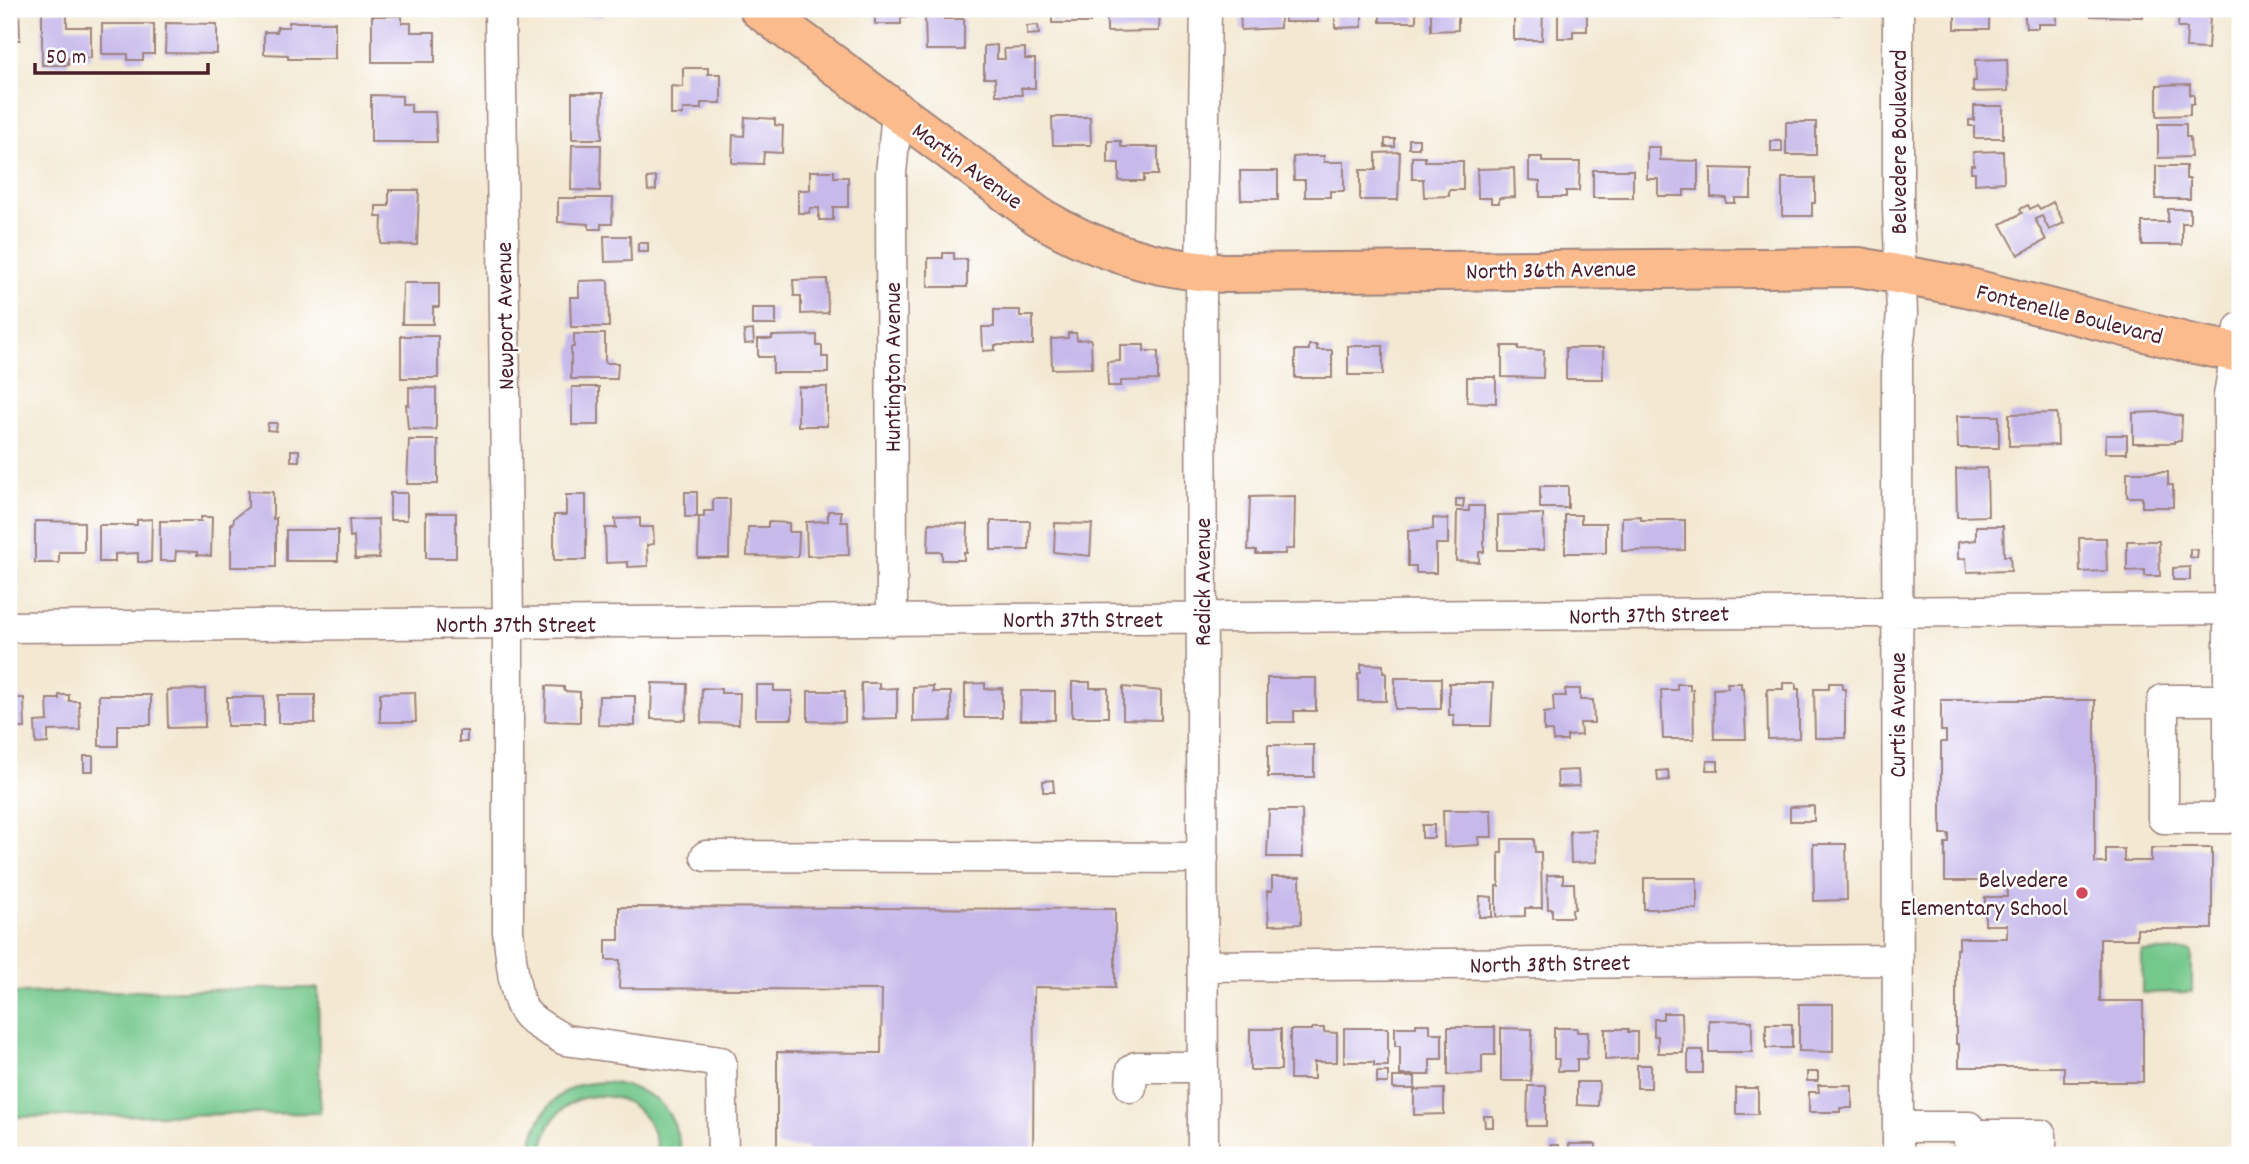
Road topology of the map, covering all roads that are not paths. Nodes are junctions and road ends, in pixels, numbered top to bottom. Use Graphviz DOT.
graph roads {
  1 [pos="500,9"];
  2 [pos="759,9"];
  3 [pos="1206,9"];
  4 [pos="1898,9"];
  5 [pos="897,113"];
  6 [pos="1201,272"];
  7 [pos="1900,274"];
  8 [pos="2239,344"];
  9 [pos="2234,609"];
  10 [pos="1897,612"];
  11 [pos="1202,618"];
  12 [pos="892,621"];
  13 [pos="509,624"];
  14 [pos="9,628"];
  15 [pos="2228,700"];
  16 [pos="705,856"];
  17 [pos="1202,858"];
  18 [pos="1898,960"];
  19 [pos="1202,966"];
  20 [pos="1202,1067"];
  21 [pos="1131,1087"];
  22 [pos="1898,1141"];
  23 [pos="1969,1145"];
  24 [pos="723,1155"];
  25 [pos="1202,1155"];
  26 [pos="2041,1155"];
  1 -- 13 [label="street, Newport Avenue"];
  2 -- 5 [label="main road, Martin Avenue"];
  3 -- 6 [label="street, Redick Avenue"];
  4 -- 7 [label="street, Belvedere Boulevard"];
  5 -- 6 [label="main road, Martin Avenue"];
  5 -- 12 [label="street, Huntington Avenue"];
  6 -- 7 [label="main road, North 36th Avenue"];
  6 -- 11 [label="street, Redick Avenue"];
  7 -- 8 [label="main road, Fontenelle Boulevard"];
  7 -- 10 [label="street, Curtis Avenue"];
  8 -- 9 [label="street"];
  9 -- 10 [label="street, North 37th Street"];
  9 -- 15 [label="street"];
  10 -- 11 [label="street, North 37th Street"];
  10 -- 18 [label="street, Curtis Avenue"];
  11 -- 12 [label="street, North 37th Street"];
  11 -- 17 [label="street, Redick Avenue"];
  12 -- 13 [label="street, North 37th Street"];
  13 -- 14 [label="street, North 37th Street"];
  13 -- 24 [label="street, Newport Avenue"];
  16 -- 17 [label="street"];
  17 -- 19 [label="street, Redick Avenue"];
  18 -- 19 [label="street, North 38th Street"];
  18 -- 22 [label="street, Curtis Avenue"];
  19 -- 20 [label="street, Redick Avenue"];
  20 -- 21 [label="street"];
  20 -- 25 [label="street, Redick Avenue"];
  22 -- 23 [label="street"];
  23 -- 26 [label="street"];
}
